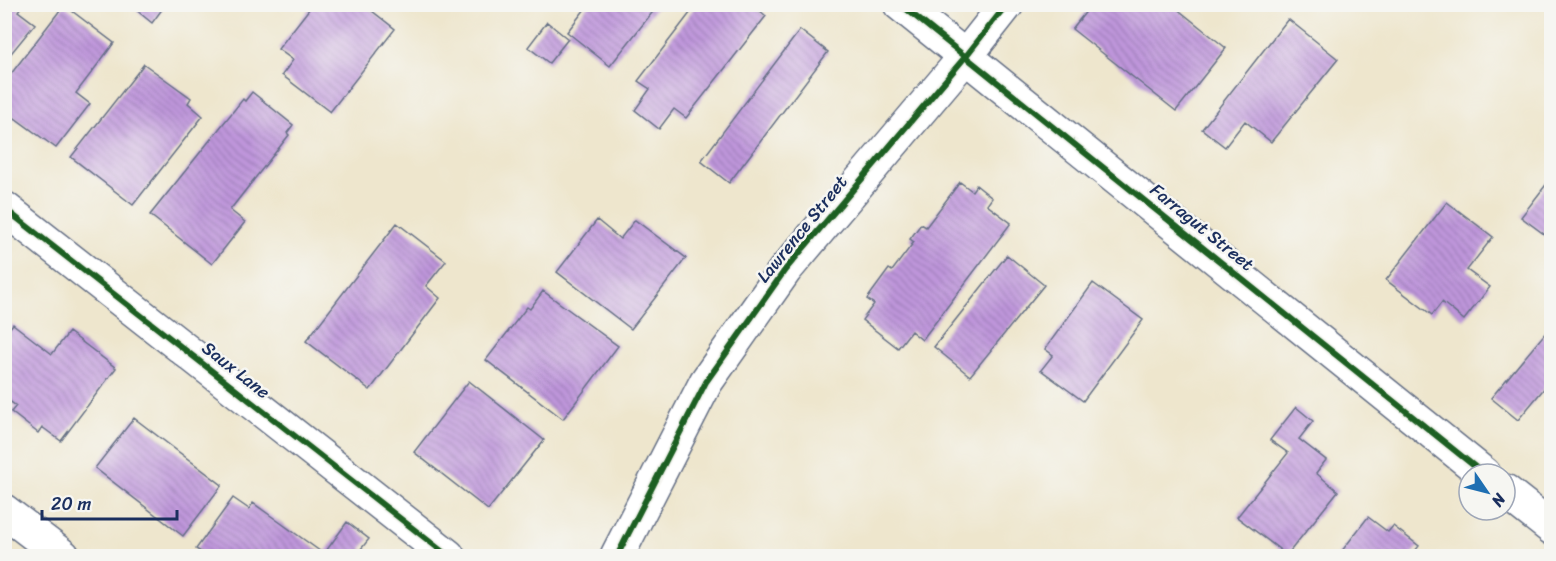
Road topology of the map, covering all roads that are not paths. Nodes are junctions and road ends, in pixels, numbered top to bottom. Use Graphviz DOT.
graph roads {
  1 [pos="900,4"];
  2 [pos="1007,4"];
  3 [pos="966,56"];
  4 [pos="4,208"];
  5 [pos="1469,462"];
  6 [pos="1517,500"];
  7 [pos="4,511"];
  8 [pos="1551,528"];
  9 [pos="63,556"];
  10 [pos="448,556"];
  11 [pos="617,556"];
  1 -- 3 [label="street, Farragut Street"];
  2 -- 3 [label="street, Lawrence Street"];
  3 -- 5 [label="street, Farragut Street"];
  3 -- 11 [label="street, Lawrence Street"];
  4 -- 10 [label="street, Saux Lane"];
  6 -- 8 [label="street"];
  7 -- 9 [label="street"];
}
